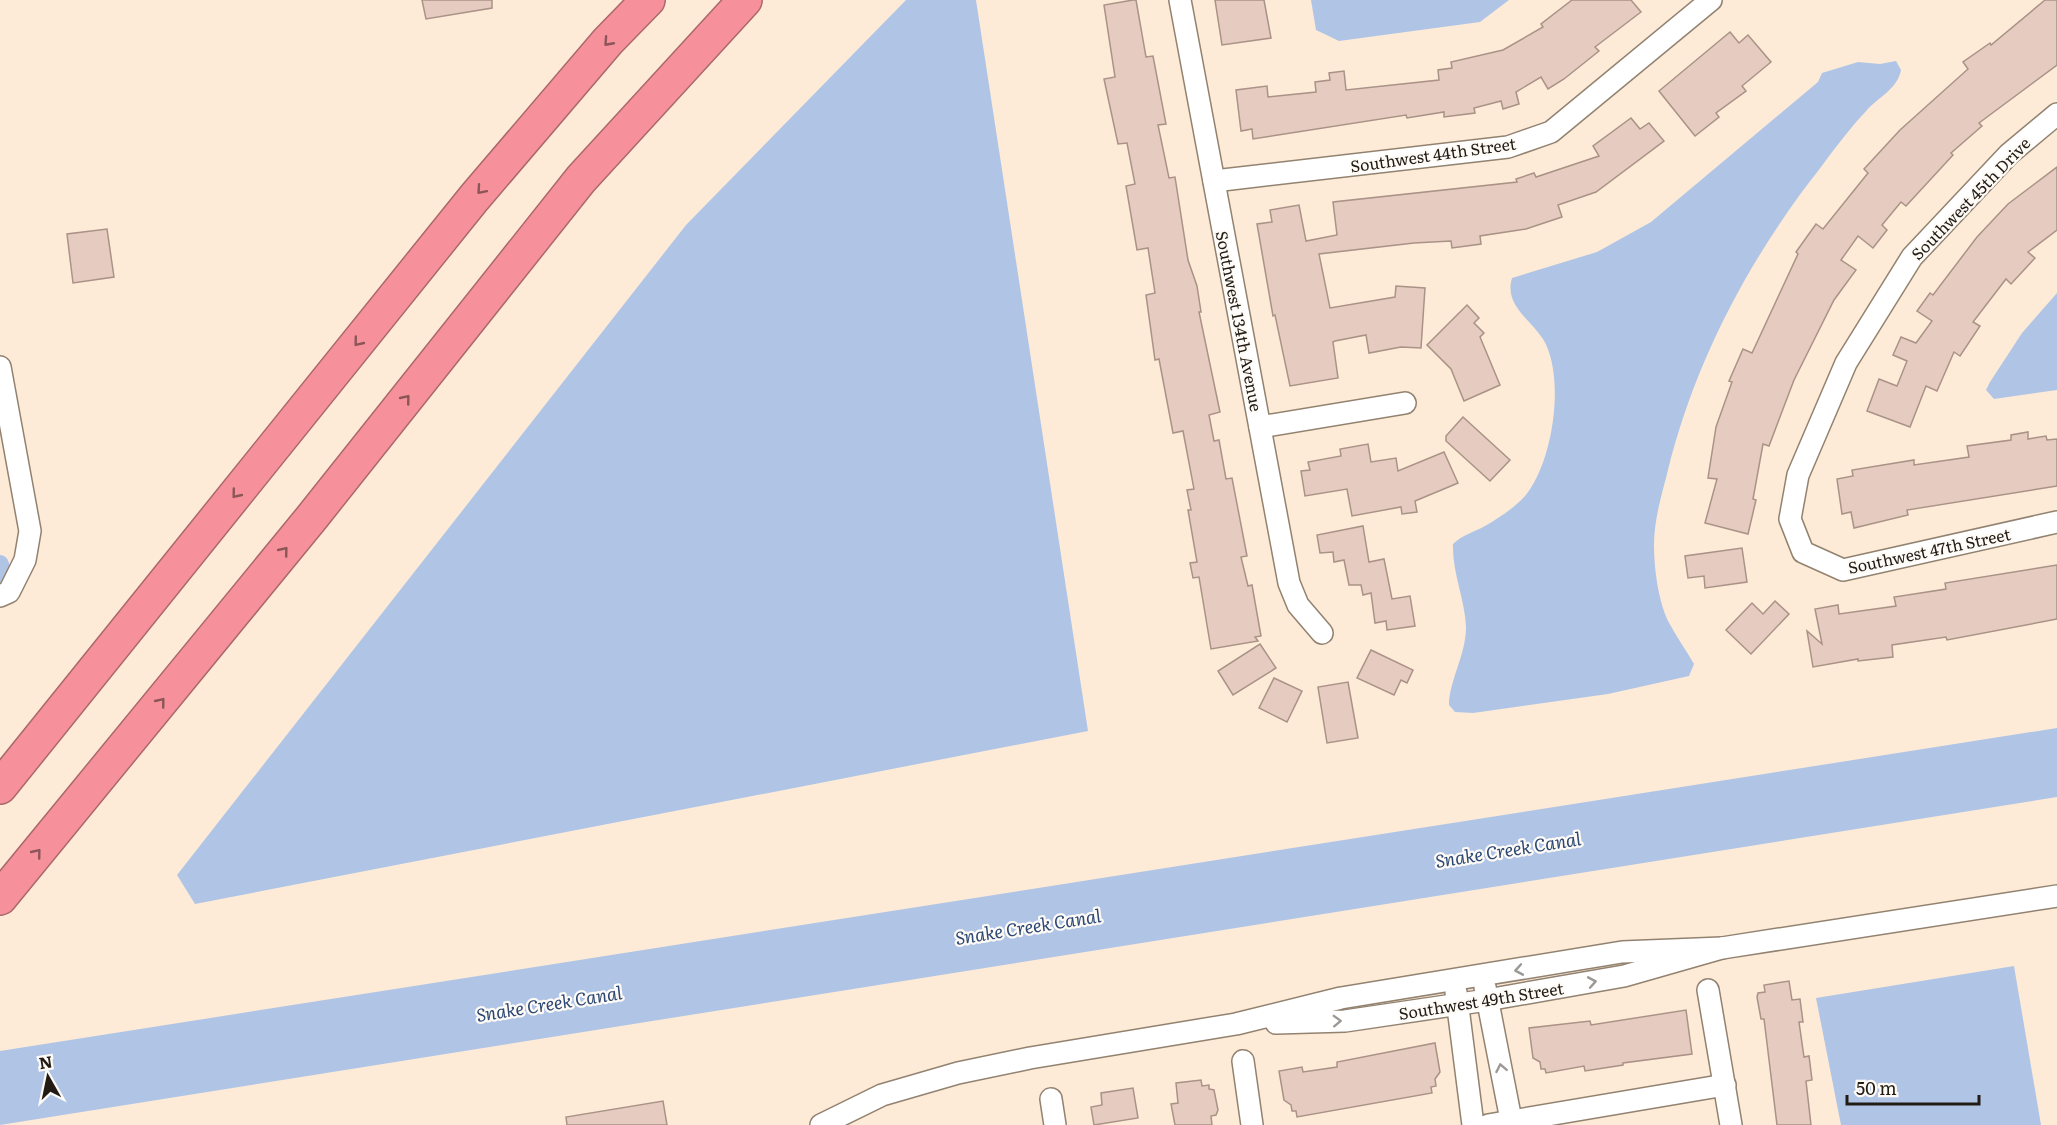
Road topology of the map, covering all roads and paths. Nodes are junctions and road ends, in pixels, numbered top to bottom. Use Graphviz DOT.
graph roads {
  1 [pos="648,0"];
  2 [pos="745,0"];
  3 [pos="1180,0"];
  4 [pos="1711,0"];
  5 [pos="2057,114"];
  6 [pos="1214,181"];
  7 [pos="0,367"];
  8 [pos="1405,403"];
  9 [pos="1260,427"];
  10 [pos="2057,522"];
  11 [pos="1803,552"];
  12 [pos="0,596"];
  13 [pos="1322,633"];
  14 [pos="0,787"];
  15 [pos="2057,896"];
  16 [pos="0,898"];
  17 [pos="1722,948"];
  18 [pos="1484,976"];
  19 [pos="1454,980"];
  20 [pos="1708,990"];
  21 [pos="1488,1000"];
  22 [pos="1458,1004"];
  23 [pos="1236,1024"];
  24 [pos="1243,1062"];
  25 [pos="1725,1085"];
  26 [pos="1051,1099"];
  27 [pos="1512,1123"];
  28 [pos="821,1125"];
  29 [pos="1055,1125"];
  30 [pos="1252,1125"];
  31 [pos="1473,1125"];
  32 [pos="1488,1125"];
  33 [pos="1731,1125"];
  1 -- 14 [label="highway, one-way"];
  16 -- 2 [label="highway, one-way"];
  3 -- 6 [label="street, Southwest 134th Avenue"];
  4 -- 6 [label="street, Southwest 44th Street"];
  5 -- 11 [label="street, Southwest 45th Drive"];
  6 -- 9 [label="street, Southwest 134th Avenue"];
  7 -- 12 [label="street"];
  8 -- 9 [label="street"];
  9 -- 13 [label="street, Southwest 134th Avenue"];
  10 -- 11 [label="street, Southwest 47th Street"];
  15 -- 17 [label="street, Southwest 49th Street"];
  17 -- 18 [label="street, Southwest 49th Street, one-way"];
  21 -- 17 [label="street, Southwest 49th Street, one-way"];
  18 -- 19 [label="street, Southwest 49th Street"];
  18 -- 21 [label="street"];
  19 -- 22 [label="street"];
  19 -- 23 [label="street, Southwest 49th Street"];
  20 -- 25 [label="street"];
  21 -- 22 [label="street, Southwest 49th Street"];
  27 -- 21 [label="street, one-way"];
  23 -- 22 [label="street, Southwest 49th Street, one-way"];
  22 -- 31 [label="street"];
  23 -- 28 [label="street, Southwest 49th Street"];
  24 -- 30 [label="street"];
  25 -- 27 [label="street"];
  25 -- 33 [label="street"];
  26 -- 29 [label="street"];
  27 -- 32 [label="street"];
}
